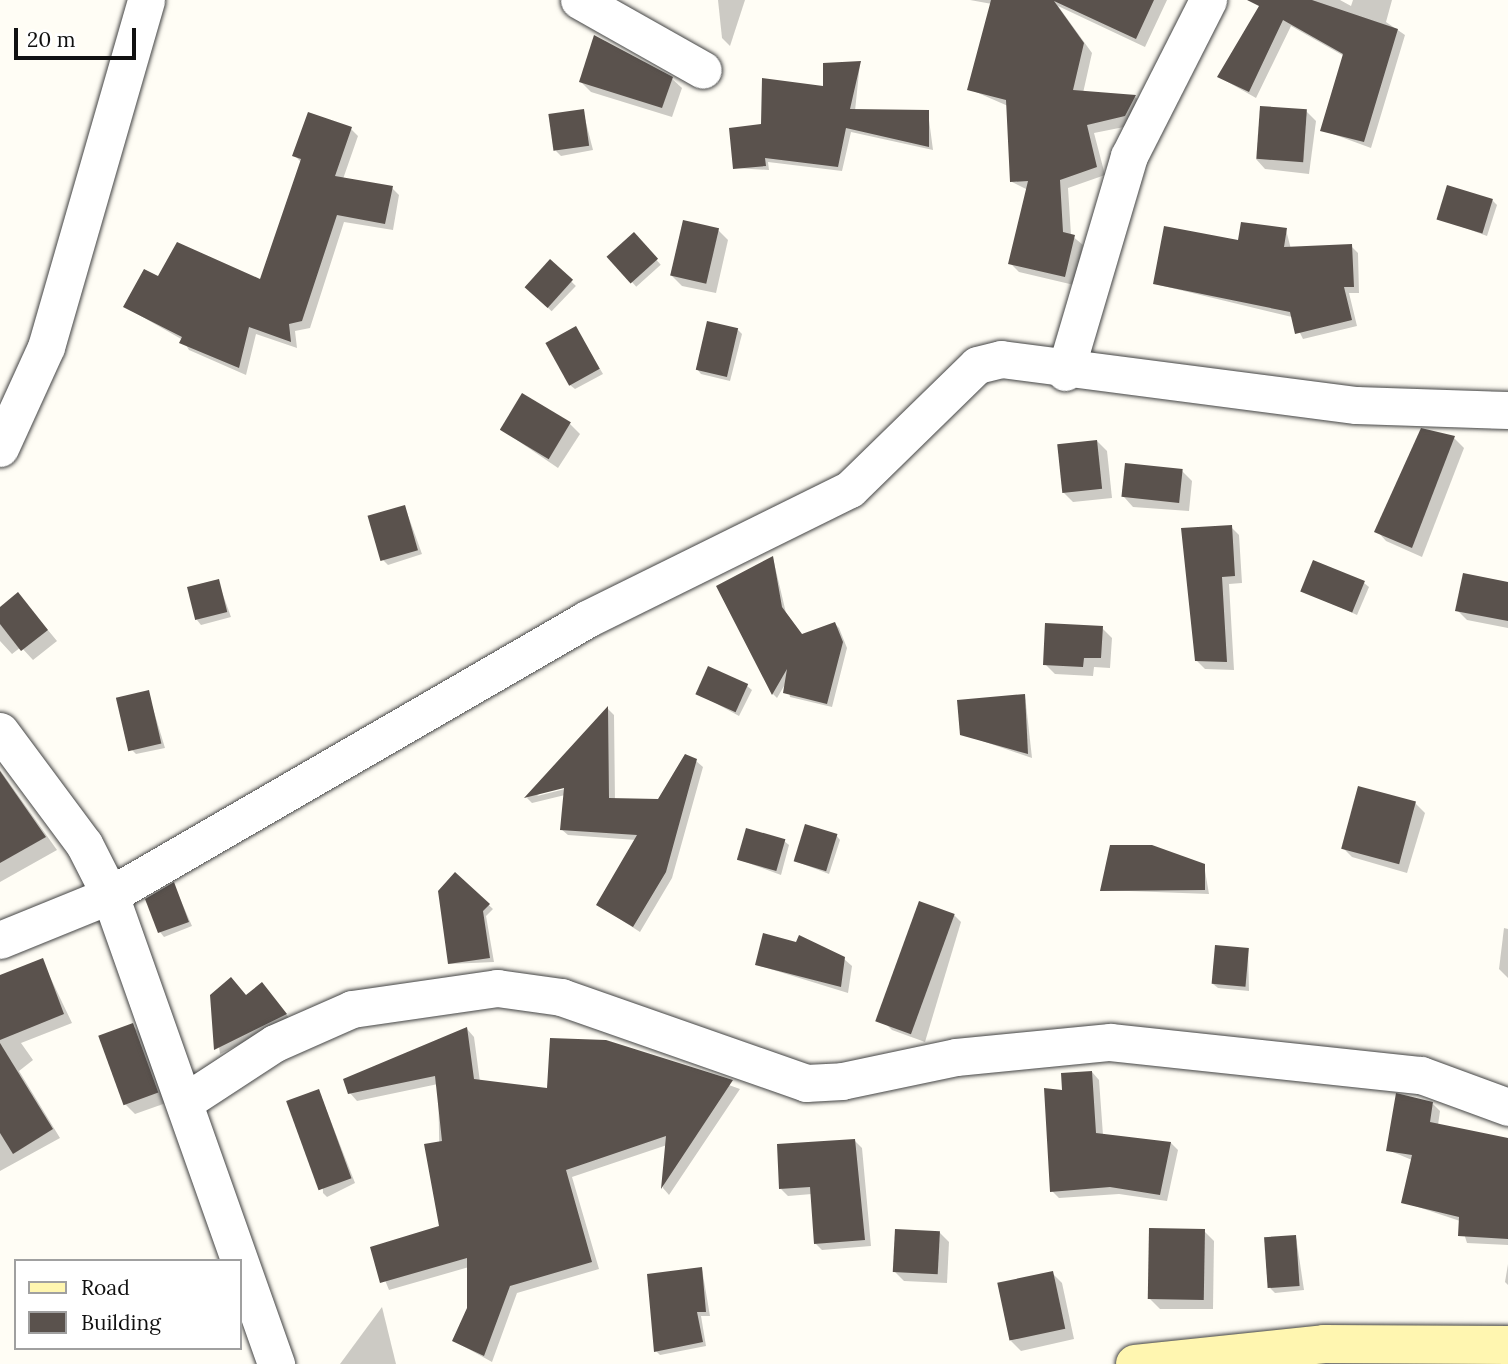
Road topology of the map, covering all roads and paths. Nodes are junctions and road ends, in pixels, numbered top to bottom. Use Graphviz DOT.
graph roads {
  1 [pos="146,0"];
  2 [pos="579,0"];
  3 [pos="1208,0"];
  4 [pos="703,69"];
  5 [pos="1065,372"];
  6 [pos="1508,410"];
  7 [pos="0,448"];
  8 [pos="0,731"];
  9 [pos="110,895"];
  10 [pos="0,940"];
  11 [pos="186,1101"];
  12 [pos="1508,1107"];
  13 [pos="240,1259"];
  14 [pos="242,1265"];
  15 [pos="1508,1345"];
  16 [pos="276,1364"];
  17 [pos="1135,1364"];
  1 -- 7 [label="street"];
  2 -- 4 [label="street"];
  3 -- 5 [label="street"];
  5 -- 6 [label="street"];
  5 -- 9 [label="street"];
  8 -- 9 [label="street"];
  9 -- 10 [label="street"];
  9 -- 11 [label="street"];
  11 -- 12 [label="street"];
  11 -- 13 [label="street"];
  14 -- 16 [label="street"];
  15 -- 17 [label="street"];
}
